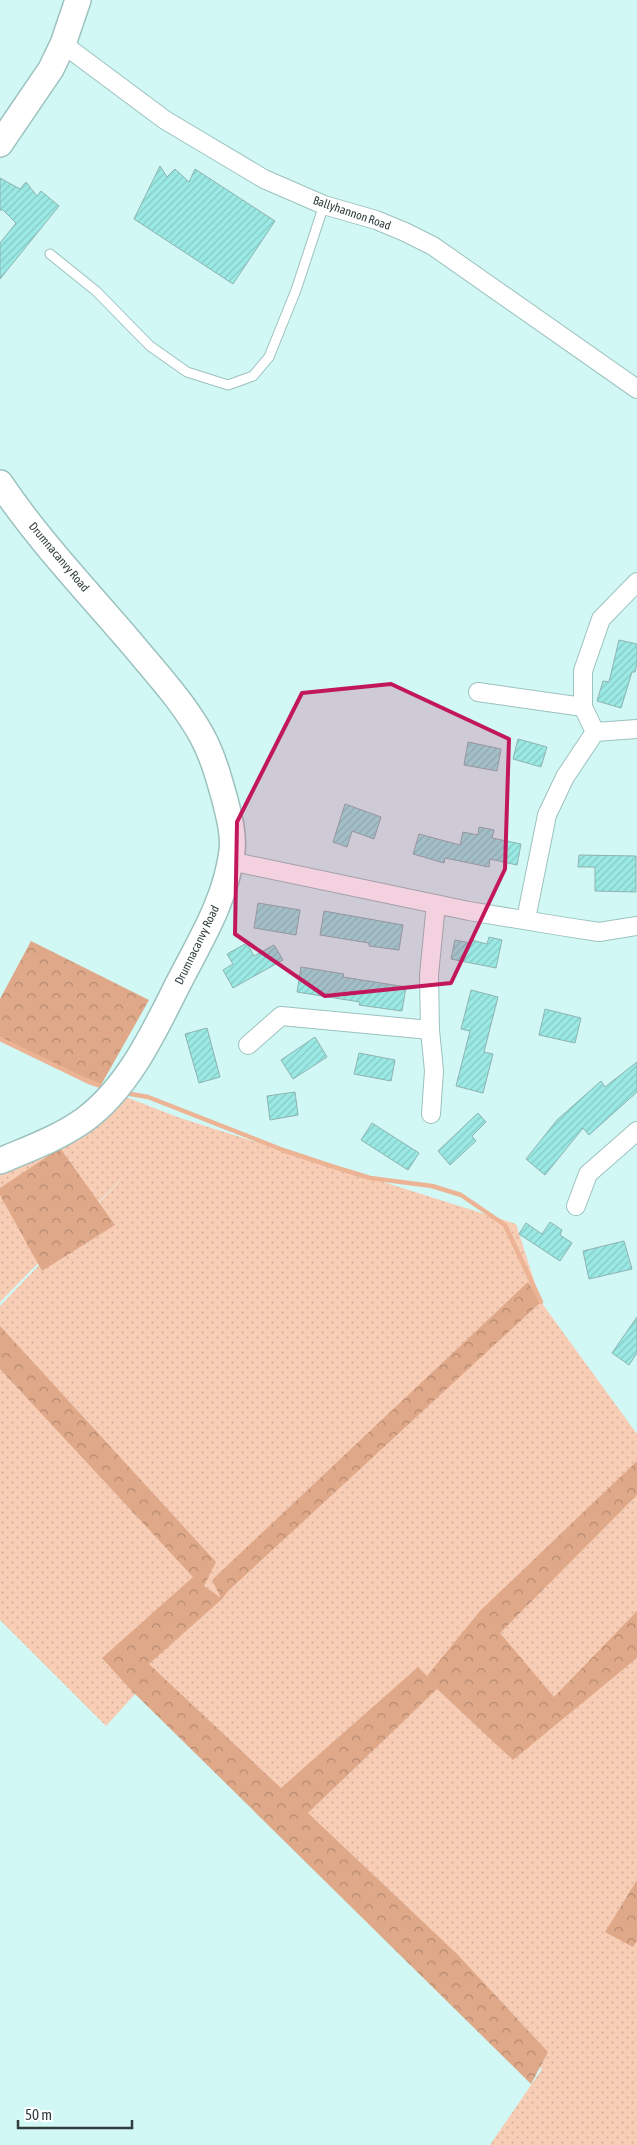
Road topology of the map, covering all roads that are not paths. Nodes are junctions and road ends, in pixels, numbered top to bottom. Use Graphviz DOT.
graph roads {
  1 [pos="78,0"];
  2 [pos="63,44"];
  3 [pos="0,144"];
  4 [pos="324,205"];
  5 [pos="50,254"];
  6 [pos="637,389"];
  7 [pos="0,483"];
  8 [pos="637,582"];
  9 [pos="478,692"];
  10 [pos="583,708"];
  11 [pos="637,729"];
  12 [pos="595,732"];
  13 [pos="230,861"];
  14 [pos="436,904"];
  15 [pos="526,919"];
  16 [pos="637,926"];
  17 [pos="430,1030"];
  18 [pos="248,1045"];
  19 [pos="431,1114"];
  20 [pos="637,1131"];
  21 [pos="0,1161"];
  22 [pos="576,1206"];
  1 -- 2 [label="main road"];
  2 -- 3 [label="main road"];
  2 -- 4 [label="street, Ballyhannon Road"];
  4 -- 5 [label="lane"];
  4 -- 6 [label="street, Ballyhannon Road"];
  7 -- 13 [label="main road, Drumnacanvy Road"];
  8 -- 10 [label="street"];
  9 -- 10 [label="street"];
  10 -- 12 [label="street"];
  11 -- 12 [label="street"];
  12 -- 15 [label="street"];
  13 -- 14 [label="street"];
  13 -- 21 [label="main road, Drumnacanvy Road"];
  14 -- 15 [label="street"];
  14 -- 17 [label="street"];
  15 -- 16 [label="street"];
  17 -- 18 [label="street"];
  17 -- 19 [label="street"];
  20 -- 22 [label="street"];
}
